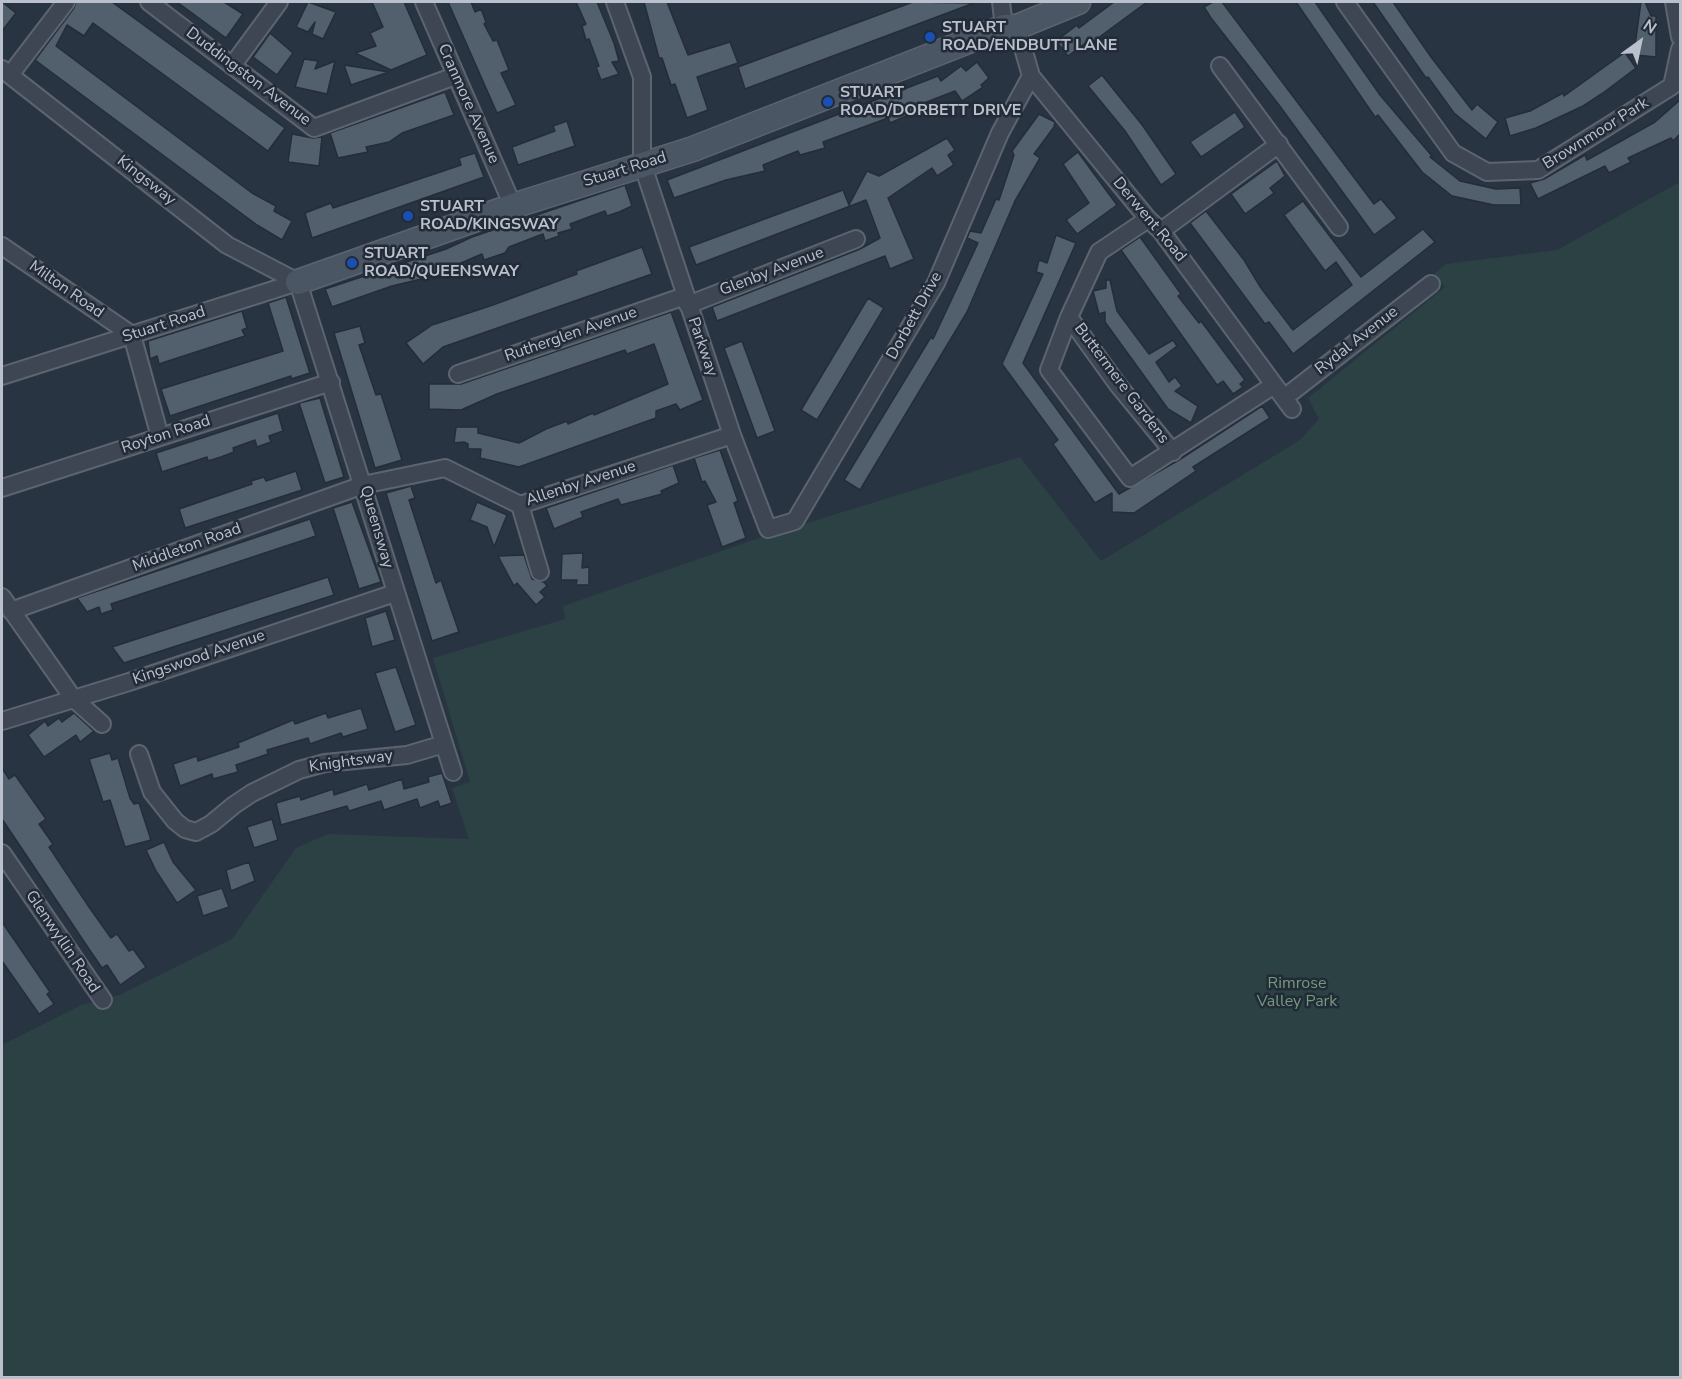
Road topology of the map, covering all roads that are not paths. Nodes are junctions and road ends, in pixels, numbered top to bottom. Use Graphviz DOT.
graph roads {
  1 [pos="66,2"];
  2 [pos="149,2"];
  3 [pos="279,2"];
  4 [pos="424,2"];
  5 [pos="615,2"];
  6 [pos="1001,2"];
  7 [pos="1078,2"];
  8 [pos="1345,2"];
  9 [pos="1674,2"];
  10 [pos="1011,27"];
  11 [pos="1680,37"];
  12 [pos="1680,49"];
  13 [pos="232,66"];
  14 [pos="1220,66"];
  15 [pos="6,72"];
  16 [pos="456,76"];
  17 [pos="1031,76"];
  18 [pos="1279,144"];
  19 [pos="642,163"];
  20 [pos="513,206"];
  21 [pos="1148,219"];
  22 [pos="1339,226"];
  23 [pos="1161,231"];
  24 [pos="856,239"];
  25 [pos="2,246"];
  26 [pos="298,282"];
  27 [pos="1431,284"];
  28 [pos="686,300"];
  29 [pos="1069,317"];
  30 [pos="132,335"];
  31 [pos="458,374"];
  32 [pos="2,376"];
  33 [pos="331,382"];
  34 [pos="1283,397"];
  35 [pos="732,435"];
  36 [pos="160,437"];
  37 [pos="1173,452"];
  38 [pos="363,484"];
  39 [pos="2,488"];
  40 [pos="520,505"];
  41 [pos="768,528"];
  42 [pos="540,572"];
  43 [pos="395,593"];
  44 [pos="6,604"];
  45 [pos="73,698"];
  46 [pos="2,720"];
  47 [pos="102,724"];
  48 [pos="444,744"];
  49 [pos="139,754"];
  50 [pos="453,772"];
  51 [pos="2,853"];
  52 [pos="103,1000"];
  1 -- 15 [label="street"];
  2 -- 13 [label="street, Duddingston Avenue"];
  3 -- 13 [label="street"];
  4 -- 16 [label="street, Cranmore Avenue"];
  5 -- 19 [label="street, Parkway"];
  6 -- 10 [label="street, Derwent Road"];
  7 -- 10 [label="street, Stuart Road"];
  8 -- 12 [label="street, Brownmoor Park"];
  9 -- 11 [label="street"];
  10 -- 17 [label="street, Derwent Road"];
  10 -- 19 [label="street, Stuart Road"];
  13 -- 16 [label="street, Duddingston Avenue"];
  14 -- 18 [label="street"];
  15 -- 26 [label="street, Kingsway"];
  16 -- 20 [label="street, Cranmore Avenue"];
  17 -- 21 [label="street, Derwent Road"];
  17 -- 41 [label="street, Dorbett Drive"];
  18 -- 22 [label="street"];
  18 -- 23 [label="street"];
  19 -- 20 [label="street, Stuart Road"];
  19 -- 28 [label="street, Parkway"];
  20 -- 26 [label="street, Stuart Road"];
  21 -- 23 [label="street, Derwent Road"];
  21 -- 29 [label="street, Buttermere Gardens"];
  23 -- 34 [label="street, Derwent Road"];
  24 -- 28 [label="street, Glenby Avenue"];
  25 -- 30 [label="street, Milton Road"];
  26 -- 30 [label="street, Stuart Road"];
  26 -- 33 [label="street, Queensway"];
  27 -- 34 [label="street, Rydal Avenue"];
  28 -- 31 [label="street, Rutherglen Avenue"];
  28 -- 35 [label="street, Parkway"];
  29 -- 37 [label="street, Buttermere Gardens"];
  29 -- 37 [label="street, Buttermere Gardens"];
  30 -- 32 [label="street, Stuart Road"];
  30 -- 36 [label="street"];
  33 -- 36 [label="street, Royton Road"];
  33 -- 38 [label="street, Queensway"];
  34 -- 37 [label="street, Buttermere Gardens"];
  35 -- 40 [label="street, Allenby Avenue"];
  35 -- 41 [label="street, Parkway"];
  36 -- 39 [label="street, Royton Road"];
  38 -- 40 [label="street, Allenby Avenue"];
  38 -- 43 [label="street, Queensway"];
  38 -- 44 [label="street, Middleton Road"];
  40 -- 42 [label="street"];
  43 -- 45 [label="street, Kingswood Avenue"];
  43 -- 48 [label="street, Queensway"];
  44 -- 45 [label="street"];
  45 -- 46 [label="street, Kingswood Avenue"];
  45 -- 47 [label="street"];
  48 -- 49 [label="street, Knightsway"];
  48 -- 50 [label="street, Queensway"];
  51 -- 52 [label="street, Glenwyllin Road"];
}
